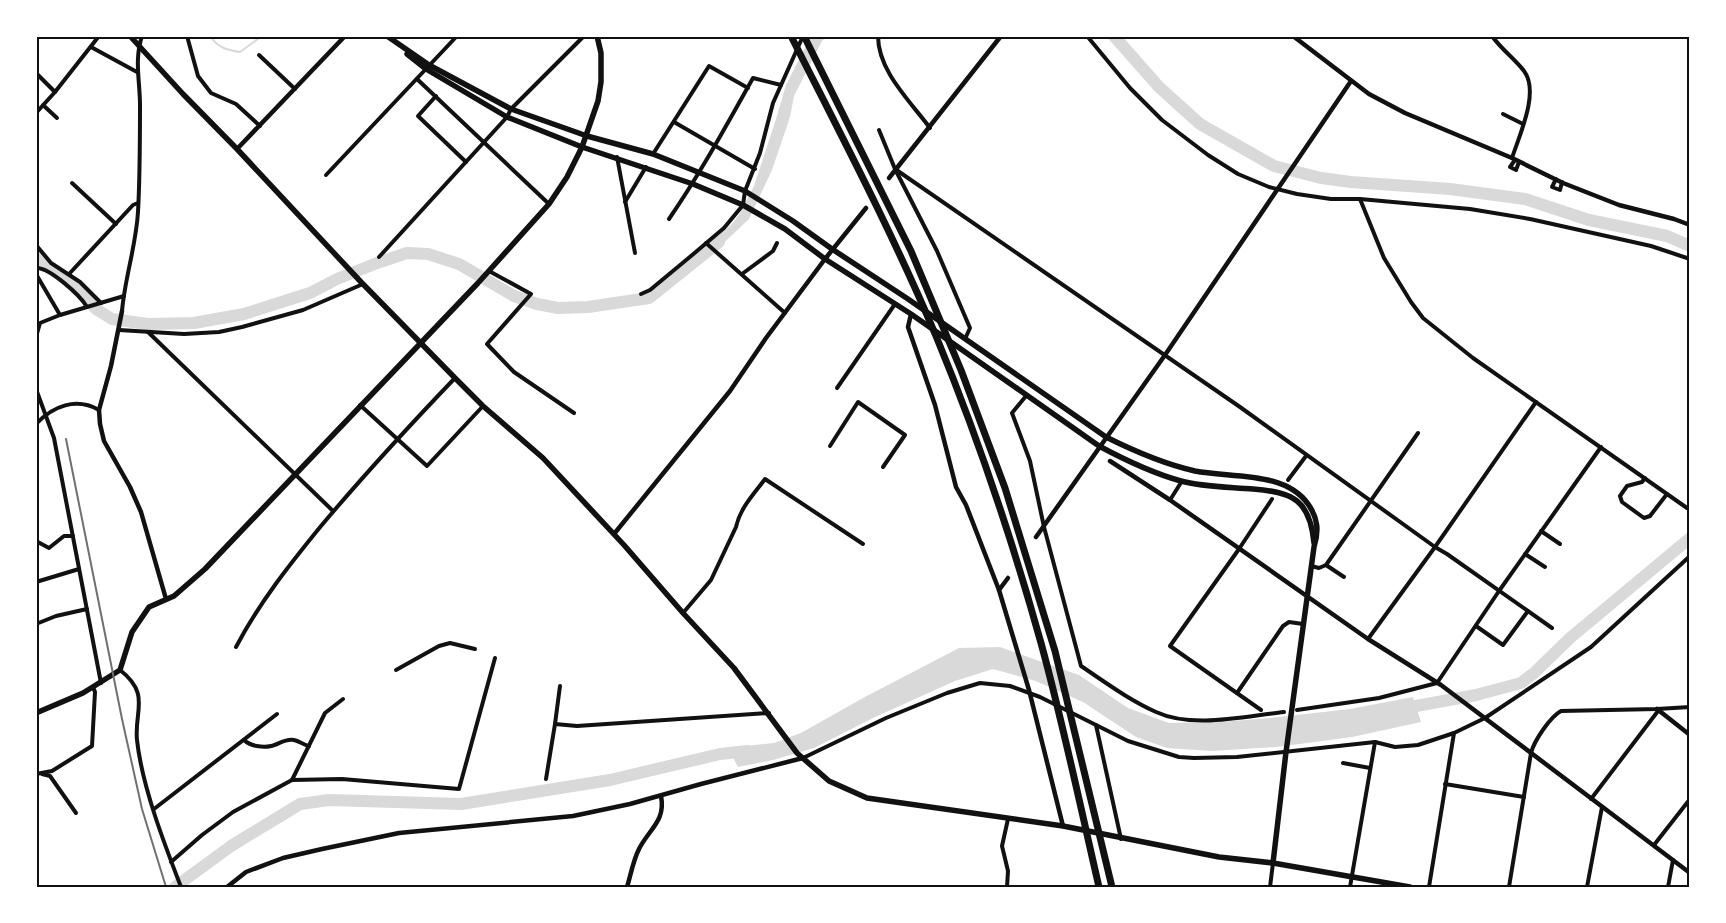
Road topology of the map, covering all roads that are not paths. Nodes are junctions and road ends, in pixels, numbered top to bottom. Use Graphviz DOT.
graph roads {
  1 [pos="99,36"];
  2 [pos="130,36"];
  3 [pos="142,36"];
  4 [pos="187,36"];
  5 [pos="345,36"];
  6 [pos="386,36"];
  7 [pos="457,36"];
  8 [pos="584,36"];
  9 [pos="597,36"];
  10 [pos="791,36"];
  11 [pos="804,36"];
  12 [pos="878,36"];
  13 [pos="1000,36"];
  14 [pos="1087,36"];
  15 [pos="1293,36"];
  16 [pos="1492,36"];
  17 [pos="139,45"];
  18 [pos="91,47"];
  19 [pos="259,55"];
  20 [pos="428,67"];
  21 [pos="137,72"];
  22 [pos="36,73"];
  23 [pos="417,79"];
  24 [pos="1351,81"];
  25 [pos="781,86"];
  26 [pos="748,88"];
  27 [pos="295,90"];
  28 [pos="55,92"];
  29 [pos="436,96"];
  30 [pos="43,106"];
  31 [pos="511,109"];
  32 [pos="36,113"];
  33 [pos="1503,114"];
  34 [pos="507,117"];
  35 [pos="57,118"];
  36 [pos="674,122"];
  37 [pos="1523,124"];
  38 [pos="260,126"];
  39 [pos="930,128"];
  40 [pos="879,130"];
  41 [pos="587,136"];
  42 [pos="484,142"];
  43 [pos="716,145"];
  44 [pos="582,147"];
  45 [pos="237,149"];
  46 [pos="653,154"];
  47 [pos="616,157"];
  48 [pos="1515,160"];
  49 [pos="466,162"];
  50 [pos="646,167"];
  51 [pos="755,168"];
  52 [pos="896,169"];
  53 [pos="699,172"];
  54 [pos="326,174"];
  55 [pos="889,178"];
  56 [pos="1556,179"];
  57 [pos="1562,182"];
  58 [pos="72,183"];
  59 [pos="693,184"];
  60 [pos="1279,187"];
  61 [pos="745,191"];
  62 [pos="1360,199"];
  63 [pos="624,202"];
  64 [pos="138,203"];
  65 [pos="549,204"];
  66 [pos="742,205"];
  67 [pos="866,208"];
  68 [pos="669,219"];
  69 [pos="116,224"];
  70 [pos="1690,225"];
  71 [pos="707,243"];
  72 [pos="777,243"];
  73 [pos="36,245"];
  74 [pos="832,249"];
  75 [pos="635,253"];
  76 [pos="379,257"];
  77 [pos="825,258"];
  78 [pos="1690,259"];
  79 [pos="36,268"];
  80 [pos="70,273"];
  81 [pos="487,273"];
  82 [pos="36,274"];
  83 [pos="742,274"];
  84 [pos="362,283"];
  85 [pos="641,294"];
  86 [pos="124,296"];
  87 [pos="101,303"];
  88 [pos="895,304"];
  89 [pos="87,307"];
  90 [pos="122,310"];
  91 [pos="785,313"];
  92 [pos="911,314"];
  93 [pos="60,315"];
  94 [pos="119,330"];
  95 [pos="148,332"];
  96 [pos="36,337"];
  97 [pos="965,339"];
  98 [pos="420,343"];
  99 [pos="1165,355"];
  100 [pos="455,378"];
  101 [pos="837,388"];
  102 [pos="36,389"];
  103 [pos="1026,396"];
  104 [pos="1536,402"];
  105 [pos="360,405"];
  106 [pos="483,406"];
  107 [pos="99,410"];
  108 [pos="46,413"];
  109 [pos="574,413"];
  110 [pos="36,414"];
  111 [pos="41,418"];
  112 [pos="36,424"];
  113 [pos="1418,433"];
  114 [pos="1106,437"];
  115 [pos="397,439"];
  116 [pos="830,446"];
  117 [pos="1099,446"];
  118 [pos="1601,447"];
  119 [pos="1306,456"];
  120 [pos="1110,461"];
  121 [pos="883,467"];
  122 [pos="296,475"];
  123 [pos="1644,478"];
  124 [pos="1288,480"];
  125 [pos="1182,482"];
  126 [pos="1667,494"];
  127 [pos="1272,499"];
  128 [pos="1170,500"];
  129 [pos="1370,501"];
  130 [pos="1687,508"];
  131 [pos="333,511"];
  132 [pos="1044,527"];
  133 [pos="1541,531"];
  134 [pos="614,534"];
  135 [pos="72,536"];
  136 [pos="1036,537"];
  137 [pos="36,541"];
  138 [pos="863,544"];
  139 [pos="1560,544"];
  140 [pos="1314,547"];
  141 [pos="1435,547"];
  142 [pos="1239,549"];
  143 [pos="1526,554"];
  144 [pos="1690,556"];
  145 [pos="1326,565"];
  146 [pos="1311,566"];
  147 [pos="1545,567"];
  148 [pos="79,569"];
  149 [pos="1008,578"];
  150 [pos="1344,578"];
  151 [pos="36,582"];
  152 [pos="999,590"];
  153 [pos="1499,591"];
  154 [pos="1307,596"];
  155 [pos="166,599"];
  156 [pos="87,609"];
  157 [pos="1528,611"];
  158 [pos="683,613"];
  159 [pos="36,624"];
  160 [pos="1303,624"];
  161 [pos="1476,626"];
  162 [pos="1552,628"];
  163 [pos="1368,639"];
  164 [pos="236,647"];
  165 [pos="475,649"];
  166 [pos="494,658"];
  167 [pos="120,670"];
  168 [pos="396,670"];
  169 [pos="101,683"];
  170 [pos="1439,684"];
  171 [pos="560,686"];
  172 [pos="93,687"];
  173 [pos="1029,692"];
  174 [pos="1237,693"];
  175 [pos="343,699"];
  176 [pos="1690,707"];
  177 [pos="1261,710"];
  178 [pos="1294,710"];
  179 [pos="1658,710"];
  180 [pos="1284,712"];
  181 [pos="36,713"];
  182 [pos="769,713"];
  183 [pos="277,714"];
  184 [pos="1485,718"];
  185 [pos="555,724"];
  186 [pos="1096,725"];
  187 [pos="1454,733"];
  188 [pos="1690,735"];
  189 [pos="244,740"];
  190 [pos="1375,742"];
  191 [pos="309,746"];
  192 [pos="1286,752"];
  193 [pos="1531,753"];
  194 [pos="803,758"];
  195 [pos="1343,763"];
  196 [pos="1370,768"];
  197 [pos="38,774"];
  198 [pos="546,779"];
  199 [pos="292,780"];
  200 [pos="1446,784"];
  201 [pos="661,796"];
  202 [pos="1524,797"];
  203 [pos="1592,799"];
  204 [pos="1690,799"];
  205 [pos="1602,807"];
  206 [pos="154,809"];
  207 [pos="76,813"];
  208 [pos="1008,819"];
  209 [pos="1063,826"];
  210 [pos="1121,839"];
  211 [pos="1654,845"];
  212 [pos="1673,860"];
  213 [pos="1274,863"];
  214 [pos="172,864"];
  215 [pos="1690,872"];
  216 [pos="1352,877"];
  217 [pos="1098,885"];
  218 [pos="181,887"];
  219 [pos="227,887"];
  220 [pos="627,887"];
  221 [pos="1007,887"];
  222 [pos="1112,887"];
  223 [pos="1270,887"];
  224 [pos="1350,887"];
  225 [pos="1410,887"];
  226 [pos="1429,887"];
  227 [pos="1509,887"];
  228 [pos="1587,887"];
  229 [pos="1668,887"];
  1 -- 18 [label="street"];
  2 -- 17 [label="main road"];
  3 -- 17 [label="street"];
  4 -- 38 [label="street"];
  5 -- 27 [label="street"];
  6 -- 20 [label="main road"];
  7 -- 20 [label="street"];
  8 -- 31 [label="street"];
  9 -- 41 [label="main road"];
  10 -- 217 [label="highway"];
  11 -- 25 [label="street"];
  11 -- 222 [label="highway"];
  12 -- 39 [label="street"];
  13 -- 39 [label="street"];
  14 -- 60 [label="street"];
  15 -- 24 [label="street"];
  16 -- 37 [label="street"];
  17 -- 21 [label="street"];
  17 -- 45 [label="main road"];
  18 -- 21 [label="street"];
  18 -- 28 [label="street"];
  19 -- 27 [label="street"];
  20 -- 23 [label="street"];
  20 -- 31 [label="main road"];
  20 -- 34 [label="main road"];
  21 -- 64 [label="street"];
  22 -- 28 [label="street"];
  23 -- 29 [label="street"];
  23 -- 54 [label="street"];
  24 -- 48 [label="street"];
  24 -- 60 [label="street"];
  25 -- 26 [label="street"];
  25 -- 51 [label="street"];
  26 -- 36 [label="street"];
  26 -- 43 [label="street"];
  27 -- 38 [label="street"];
  28 -- 30 [label="street"];
  29 -- 42 [label="street"];
  29 -- 49 [label="street"];
  30 -- 32 [label="street"];
  30 -- 35 [label="street"];
  31 -- 34 [label="street"];
  31 -- 41 [label="main road"];
  33 -- 37 [label="street"];
  34 -- 42 [label="street"];
  34 -- 44 [label="main road"];
  36 -- 43 [label="street"];
  36 -- 46 [label="street"];
  37 -- 48 [label="street"];
  38 -- 45 [label="street"];
  39 -- 52 [label="street"];
  40 -- 52 [label="street"];
  41 -- 44 [label="main road"];
  41 -- 46 [label="main road"];
  42 -- 49 [label="street"];
  42 -- 65 [label="street"];
  43 -- 51 [label="street"];
  43 -- 53 [label="street"];
  44 -- 47 [label="main road"];
  44 -- 65 [label="main road"];
  45 -- 84 [label="main road"];
  46 -- 53 [label="main road"];
  47 -- 50 [label="main road"];
  47 -- 63 [label="street"];
  48 -- 56 [label="street"];
  49 -- 76 [label="street"];
  50 -- 59 [label="main road"];
  50 -- 63 [label="street"];
  51 -- 61 [label="street"];
  52 -- 55 [label="street"];
  52 -- 97 [label="street"];
  52 -- 99 [label="street"];
  53 -- 59 [label="street"];
  53 -- 61 [label="main road"];
  56 -- 57 [label="street"];
  56 -- 57 [label="street"];
  57 -- 70 [label="street"];
  58 -- 69 [label="street"];
  59 -- 66 [label="main road"];
  59 -- 68 [label="street"];
  60 -- 62 [label="street"];
  60 -- 99 [label="street"];
  61 -- 66 [label="street"];
  61 -- 74 [label="main road"];
  62 -- 78 [label="street"];
  62 -- 104 [label="street"];
  63 -- 75 [label="street"];
  64 -- 69 [label="street"];
  64 -- 86 [label="street"];
  65 -- 81 [label="main road"];
  66 -- 71 [label="street"];
  66 -- 77 [label="main road"];
  67 -- 74 [label="street"];
  69 -- 80 [label="street"];
  71 -- 83 [label="street"];
  71 -- 85 [label="street"];
  72 -- 83 [label="street"];
  73 -- 87 [label="street"];
  74 -- 77 [label="street"];
  74 -- 97 [label="main road"];
  77 -- 88 [label="main road"];
  77 -- 91 [label="street"];
  79 -- 89 [label="street"];
  81 -- 98 [label="main road"];
  81 -- 109 [label="street"];
  82 -- 93 [label="street"];
  83 -- 91 [label="street"];
  84 -- 95 [label="street"];
  84 -- 98 [label="main road"];
  86 -- 87 [label="street"];
  86 -- 90 [label="street"];
  87 -- 89 [label="street"];
  88 -- 92 [label="main road"];
  88 -- 101 [label="street"];
  89 -- 93 [label="street"];
  90 -- 94 [label="street"];
  91 -- 134 [label="street"];
  92 -- 103 [label="main road"];
  92 -- 152 [label="street"];
  93 -- 96 [label="street"];
  94 -- 95 [label="street"];
  94 -- 107 [label="street"];
  95 -- 122 [label="street"];
  97 -- 114 [label="main road"];
  98 -- 100 [label="main road"];
  98 -- 105 [label="main road"];
  99 -- 114 [label="street"];
  99 -- 119 [label="street"];
  100 -- 106 [label="main road"];
  100 -- 115 [label="street"];
  102 -- 108 [label="street"];
  103 -- 117 [label="main road"];
  103 -- 132 [label="street"];
  104 -- 118 [label="street"];
  104 -- 141 [label="street"];
  105 -- 115 [label="street"];
  105 -- 122 [label="main road"];
  106 -- 115 [label="street"];
  106 -- 134 [label="main road"];
  107 -- 108 [label="street"];
  107 -- 155 [label="street"];
  108 -- 111 [label="street"];
  108 -- 135 [label="street"];
  110 -- 111 [label="street"];
  111 -- 112 [label="street"];
  113 -- 129 [label="street"];
  114 -- 117 [label="street"];
  114 -- 140 [label="main road"];
  115 -- 131 [label="street"];
  116 -- 121 [label="street"];
  117 -- 125 [label="main road"];
  117 -- 132 [label="street"];
  118 -- 123 [label="street"];
  118 -- 133 [label="street"];
  119 -- 124 [label="street"];
  119 -- 129 [label="street"];
  120 -- 128 [label="street"];
  122 -- 131 [label="street"];
  122 -- 155 [label="main road"];
  123 -- 126 [label="street"];
  123 -- 126 [label="street"];
  125 -- 128 [label="street"];
  125 -- 140 [label="main road"];
  126 -- 130 [label="street"];
  127 -- 142 [label="street"];
  128 -- 142 [label="street"];
  129 -- 141 [label="street"];
  129 -- 145 [label="street"];
  131 -- 164 [label="street"];
  132 -- 136 [label="street"];
  132 -- 180 [label="street"];
  133 -- 139 [label="street"];
  133 -- 143 [label="street"];
  134 -- 158 [label="main road"];
  135 -- 137 [label="street"];
  135 -- 148 [label="street"];
  138 -- 158 [label="street"];
  140 -- 146 [label="main road"];
  141 -- 153 [label="street"];
  141 -- 163 [label="street"];
  142 -- 154 [label="street"];
  142 -- 174 [label="street"];
  143 -- 147 [label="street"];
  143 -- 153 [label="street"];
  144 -- 184 [label="street"];
  145 -- 146 [label="street"];
  145 -- 150 [label="street"];
  146 -- 154 [label="main road"];
  148 -- 151 [label="street"];
  148 -- 156 [label="street"];
  149 -- 152 [label="street"];
  152 -- 173 [label="street"];
  153 -- 157 [label="street"];
  153 -- 161 [label="street"];
  154 -- 160 [label="main road"];
  154 -- 163 [label="street"];
  155 -- 167 [label="main road"];
  156 -- 159 [label="street"];
  156 -- 169 [label="street"];
  157 -- 161 [label="street"];
  157 -- 162 [label="street"];
  158 -- 182 [label="main road"];
  160 -- 174 [label="street"];
  160 -- 178 [label="main road"];
  161 -- 170 [label="street"];
  163 -- 170 [label="street"];
  165 -- 168 [label="street"];
  166 -- 199 [label="street"];
  167 -- 169 [label="main road"];
  167 -- 206 [label="street"];
  169 -- 172 [label="main road"];
  170 -- 178 [label="street"];
  170 -- 184 [label="street"];
  171 -- 185 [label="street"];
  172 -- 181 [label="main road"];
  172 -- 197 [label="street"];
  173 -- 186 [label="street"];
  173 -- 194 [label="street"];
  173 -- 209 [label="street"];
  174 -- 177 [label="street"];
  175 -- 191 [label="street"];
  176 -- 179 [label="street"];
  178 -- 192 [label="main road"];
  179 -- 188 [label="street"];
  179 -- 193 [label="street"];
  179 -- 203 [label="street"];
  182 -- 185 [label="street"];
  182 -- 194 [label="main road"];
  183 -- 189 [label="street"];
  184 -- 187 [label="street"];
  184 -- 193 [label="street"];
  185 -- 198 [label="street"];
  186 -- 192 [label="street"];
  186 -- 210 [label="street"];
  187 -- 190 [label="street"];
  187 -- 200 [label="street"];
  189 -- 191 [label="street"];
  189 -- 206 [label="street"];
  190 -- 192 [label="street"];
  190 -- 196 [label="street"];
  191 -- 199 [label="street"];
  192 -- 213 [label="main road"];
  193 -- 202 [label="street"];
  193 -- 203 [label="street"];
  194 -- 201 [label="street"];
  194 -- 208 [label="main road"];
  195 -- 196 [label="street"];
  196 -- 216 [label="street"];
  197 -- 207 [label="street"];
  199 -- 214 [label="street"];
  200 -- 202 [label="street"];
  200 -- 226 [label="street"];
  201 -- 219 [label="street"];
  201 -- 220 [label="street"];
  202 -- 227 [label="street"];
  203 -- 205 [label="street"];
  204 -- 211 [label="street"];
  205 -- 211 [label="street"];
  205 -- 228 [label="street"];
  206 -- 214 [label="street"];
  208 -- 209 [label="main road"];
  208 -- 221 [label="street"];
  209 -- 210 [label="main road"];
  210 -- 213 [label="main road"];
  211 -- 212 [label="street"];
  212 -- 215 [label="street"];
  212 -- 229 [label="street"];
  213 -- 216 [label="main road"];
  213 -- 223 [label="street"];
  214 -- 218 [label="street"];
  216 -- 224 [label="street"];
  216 -- 225 [label="main road"];
}
